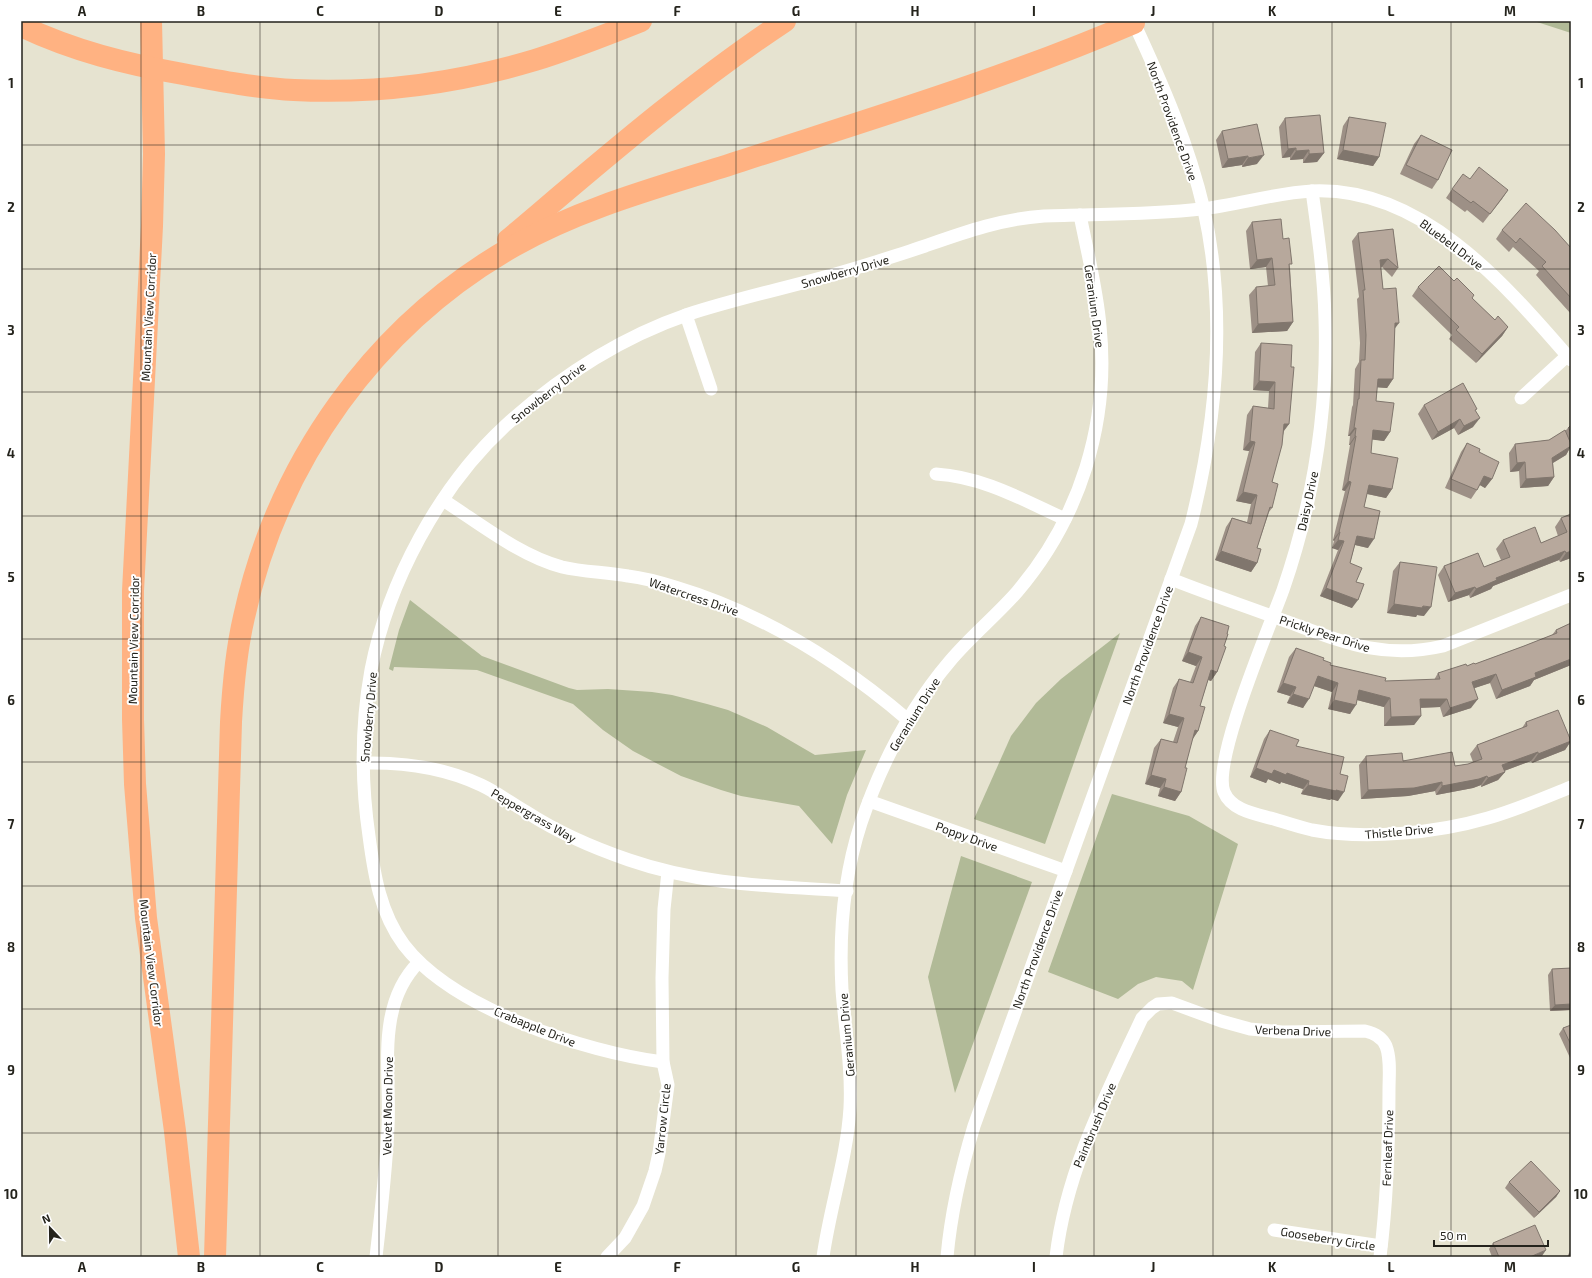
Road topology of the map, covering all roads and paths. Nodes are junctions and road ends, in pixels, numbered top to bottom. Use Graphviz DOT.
graph roads {
  1 [pos="151,21"];
  2 [pos="641,21"];
  3 [pos="785,21"];
  4 [pos="1134,23"];
  5 [pos="21,26"];
  6 [pos="1312,191"];
  7 [pos="1203,209"];
  8 [pos="1080,215"];
  9 [pos="447,291"];
  10 [pos="686,315"];
  11 [pos="1569,358"];
  12 [pos="711,389"];
  13 [pos="1521,398"];
  14 [pos="936,474"];
  15 [pos="443,500"];
  16 [pos="1066,519"];
  17 [pos="1171,579"];
  18 [pos="1571,595"];
  19 [pos="1273,616"];
  20 [pos="908,720"];
  21 [pos="363,763"];
  22 [pos="1571,787"];
  23 [pos="1228,798"];
  24 [pos="869,801"];
  25 [pos="1066,871"];
  26 [pos="668,872"];
  27 [pos="847,891"];
  28 [pos="419,962"];
  29 [pos="1158,1004"];
  30 [pos="1382,1040"];
  31 [pos="663,1062"];
  32 [pos="1274,1230"];
  33 [pos="1380,1252"];
  34 [pos="189,1257"];
  35 [pos="215,1257"];
  36 [pos="376,1257"];
  37 [pos="607,1257"];
  38 [pos="823,1257"];
  39 [pos="947,1257"];
  40 [pos="1056,1257"];
  1 -- 34 [label="highway, Mountain View Corridor"];
  2 -- 5 [label="highway"];
  3 -- 9 [label="highway"];
  4 -- 7 [label="street, North Providence Drive"];
  4 -- 9 [label="highway"];
  6 -- 7 [label="street, Bluebell Drive"];
  6 -- 11 [label="street, Bluebell Drive"];
  6 -- 19 [label="street, Daisy Drive"];
  7 -- 8 [label="street, Snowberry Drive"];
  7 -- 17 [label="street, North Providence Drive"];
  8 -- 10 [label="street, Snowberry Drive"];
  8 -- 16 [label="street, Geranium Drive"];
  9 -- 35 [label="highway"];
  10 -- 12 [label="street"];
  10 -- 15 [label="street, Snowberry Drive"];
  11 -- 13 [label="street"];
  14 -- 16 [label="street"];
  15 -- 20 [label="street, Watercress Drive"];
  15 -- 21 [label="street, Snowberry Drive"];
  16 -- 20 [label="street, Geranium Drive"];
  17 -- 19 [label="street, Prickly Pear Drive"];
  17 -- 25 [label="street, North Providence Drive"];
  18 -- 19 [label="street, Prickly Pear Drive"];
  19 -- 23 [label="street, Daisy Drive"];
  20 -- 24 [label="street, Geranium Drive"];
  21 -- 26 [label="street, Peppergrass Way"];
  21 -- 28 [label="street, Snowberry Drive"];
  22 -- 23 [label="street, Thistle Drive"];
  24 -- 25 [label="street, Poppy Drive"];
  24 -- 27 [label="street, Geranium Drive"];
  25 -- 39 [label="street, North Providence Drive"];
  26 -- 27 [label="street, Peppergrass Way"];
  26 -- 31 [label="street, Yarrow Circle"];
  27 -- 38 [label="street, Geranium Drive"];
  28 -- 31 [label="street, Crabapple Drive"];
  28 -- 36 [label="street, Velvet Moon Drive"];
  29 -- 30 [label="street, Verbena Drive"];
  29 -- 40 [label="street, Paintbrush Drive"];
  30 -- 33 [label="street, Fernleaf Drive"];
  31 -- 37 [label="street, Yarrow Circle"];
  32 -- 33 [label="street, Gooseberry Circle"];
}
